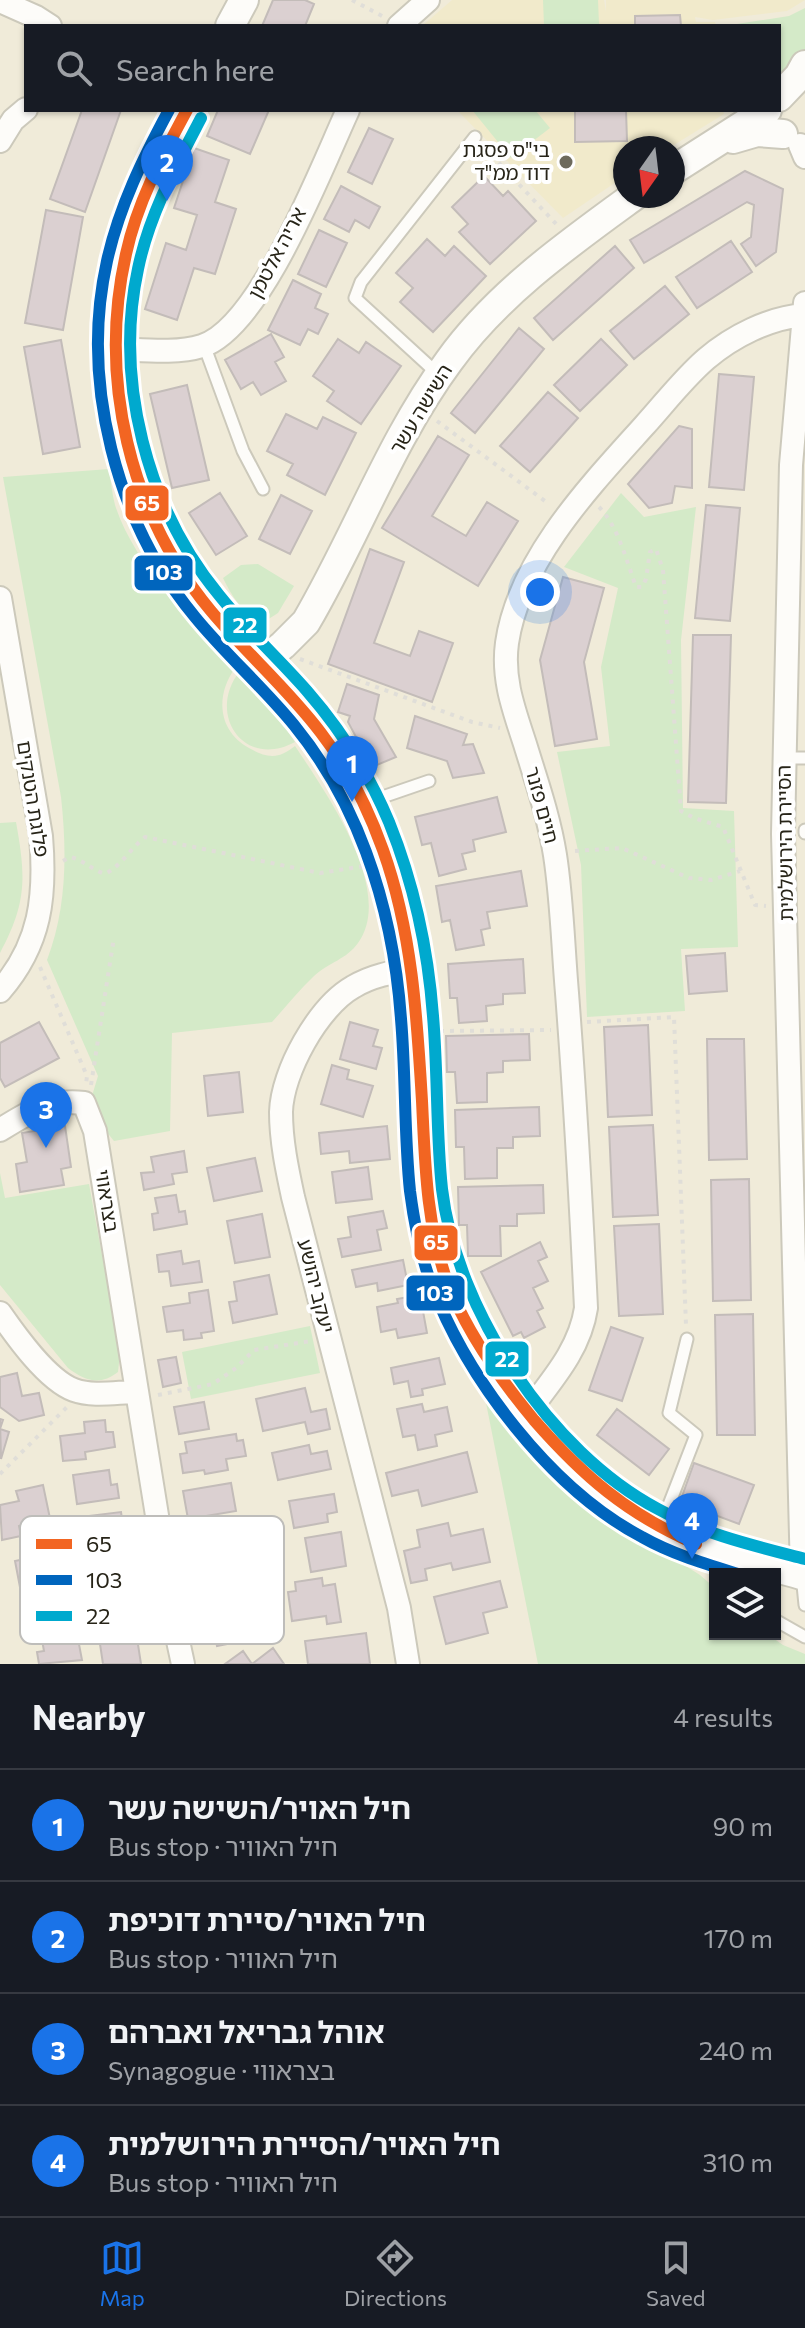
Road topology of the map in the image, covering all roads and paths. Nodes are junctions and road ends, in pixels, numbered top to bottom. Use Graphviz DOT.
graph roads {
  1 [pos="234,0"];
  2 [pos="244,0"];
  3 [pos="352,0"];
  4 [pos="428,0"];
  5 [pos="0,1"];
  6 [pos="47,24"];
  7 [pos="230,24"];
  8 [pos="231,24"];
  9 [pos="396,24"];
  10 [pos="402,24"];
  11 [pos="805,65"];
  12 [pos="781,95"];
  13 [pos="24,111"];
  14 [pos="186,112"];
  15 [pos="347,112"];
  16 [pos="789,134"];
  17 [pos="475,137"];
  18 [pos="0,141"];
  19 [pos="685,163"];
  20 [pos="618,208"];
  21 [pos="574,242"];
  22 [pos="804,309"];
  23 [pos="204,345"];
  24 [pos="117,349"];
  25 [pos="439,375"];
  26 [pos="418,407"];
  27 [pos="263,489"];
  28 [pos="585,493"];
  29 [pos="567,518"];
  30 [pos="0,598"];
  31 [pos="796,636"];
  32 [pos="268,658"];
  33 [pos="521,733"];
  34 [pos="795,758"];
  35 [pos="429,781"];
  36 [pos="362,804"];
  37 [pos="554,852"];
  38 [pos="387,861"];
  39 [pos="740,871"];
  40 [pos="44,876"];
  41 [pos="785,906"];
  42 [pos="114,937"];
  43 [pos="30,944"];
  44 [pos="412,969"];
  45 [pos="0,991"];
  46 [pos="569,1026"];
  47 [pos="418,1031"];
  48 [pos="86,1106"];
  49 [pos="0,1130"];
  50 [pos="0,1313"];
  51 [pos="329,1338"];
  52 [pos="687,1339"];
  53 [pos="83,1391"];
  54 [pos="138,1396"];
  55 [pos="528,1412"];
  56 [pos="0,1474"];
  57 [pos="158,1516"];
  58 [pos="660,1528"];
  59 [pos="702,1545"];
  60 [pos="723,1568"];
  61 [pos="804,1575"];
  62 [pos="805,1605"];
  63 [pos="781,1623"];
  64 [pos="805,1637"];
  65 [pos="180,1644"];
  66 [pos="183,1664"];
  67 [pos="408,1664"];
  1 -- 7 [label="street"];
  2 -- 8 [label="street"];
  3 -- 9 [label="path"];
  4 -- 10 [label="street"];
  5 -- 6 [label="street"];
  11 -- 12 [label="street"];
  13 -- 18 [label="street"];
  14 -- 24 [label="street"];
  15 -- 23 [label="street, אריה אלטמן"];
  16 -- 19 [label="street"];
  17 -- 21 [label="path"];
  17 -- 25 [label="lane"];
  20 -- 21 [label="street, השישה עשר"];
  21 -- 25 [label="street, השישה עשר"];
  22 -- 28 [label="street, חיים פזנר"];
  22 -- 31 [label="street, הסיירת הירושלמית"];
  23 -- 24 [label="street, אריה אלטמן"];
  23 -- 27 [label="lane"];
  24 -- 32 [label="street"];
  25 -- 26 [label="street, השישה עשר"];
  26 -- 29 [label="path"];
  26 -- 32 [label="street, השישה עשר"];
  28 -- 29 [label="street, חיים פזנר"];
  28 -- 39 [label="path"];
  29 -- 33 [label="street, חיים פזנר"];
  30 -- 40 [label="street, פלוגת הטנקים"];
  31 -- 34 [label="street, הסיירת הירושלמית"];
  32 -- 33 [label="path"];
  32 -- 36 [label="street"];
  33 -- 37 [label="street, חיים פזנר"];
  34 -- 41 [label="street, הסיירת הירושלמית"];
  35 -- 36 [label="lane"];
  36 -- 38 [label="street"];
  37 -- 39 [label="path"];
  37 -- 46 [label="street, חיים פזנר"];
  38 -- 40 [label="path"];
  38 -- 44 [label="street"];
  39 -- 41 [label="path"];
  40 -- 43 [label="street, פלוגת הטנקים"];
  41 -- 61 [label="street, הסיירת הירושלמית"];
  42 -- 48 [label="path"];
  43 -- 45 [label="street, פלוגת הטנקים"];
  43 -- 48 [label="path"];
  44 -- 47 [label="street"];
  44 -- 51 [label="street, יעקב יהושע"];
  46 -- 47 [label="path"];
  46 -- 52 [label="path"];
  46 -- 55 [label="street, חיים פזנר"];
  47 -- 55 [label="street"];
  48 -- 49 [label="street"];
  48 -- 54 [label="street, בצראווי"];
  50 -- 53 [label="street"];
  51 -- 54 [label="path"];
  51 -- 67 [label="street, יעקב יהושע"];
  52 -- 58 [label="lane"];
  53 -- 54 [label="street"];
  53 -- 56 [label="path"];
  54 -- 57 [label="street, בצראווי"];
  55 -- 58 [label="street"];
  58 -- 59 [label="street"];
  59 -- 60 [label="lane"];
  59 -- 61 [label="street"];
  61 -- 62 [label="lane"];
  63 -- 64 [label="lane"];
  65 -- 66 [label="street, בצראווי"];
}
